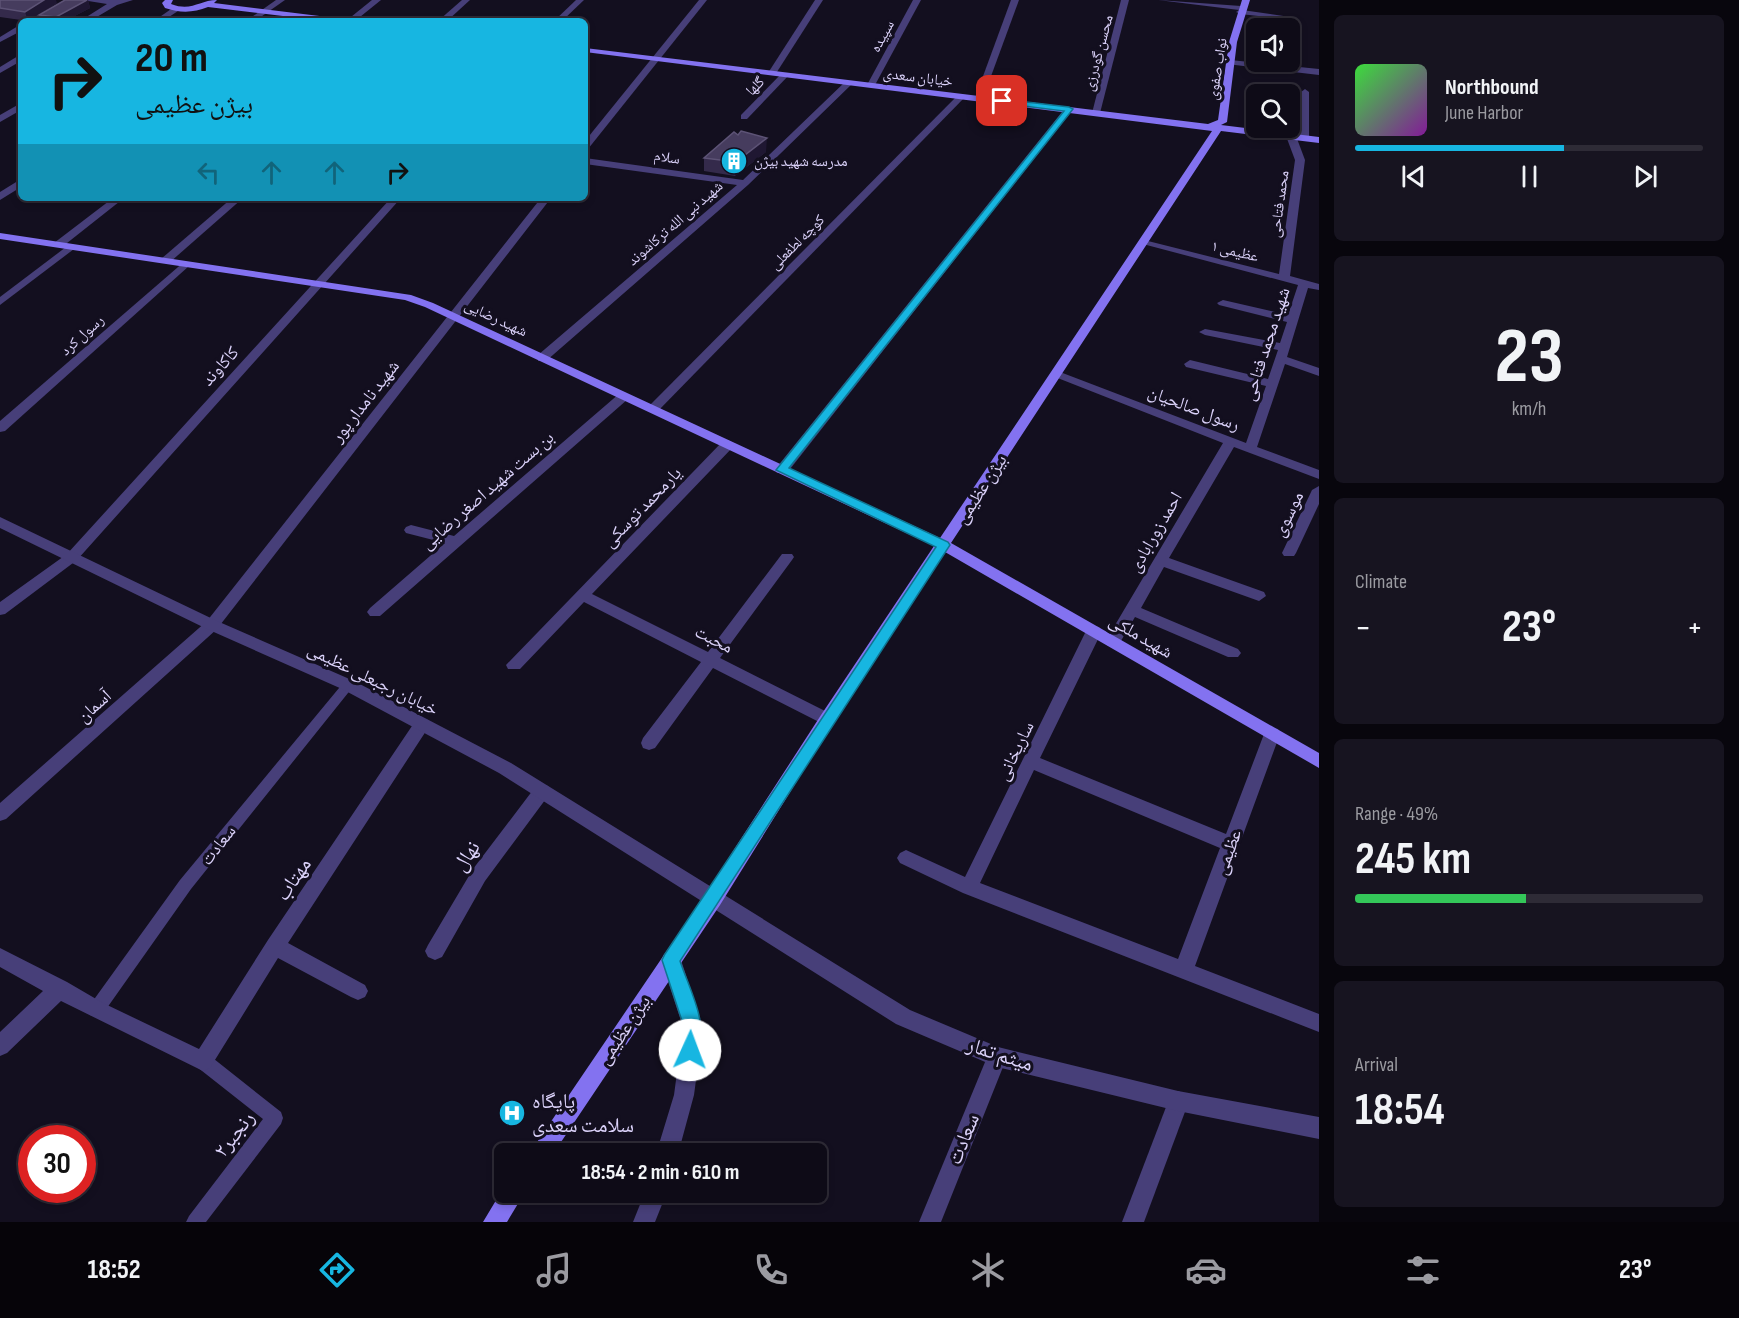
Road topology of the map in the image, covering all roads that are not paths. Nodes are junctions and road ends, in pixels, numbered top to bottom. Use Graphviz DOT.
graph roads {
  1 [pos="73,0"];
  2 [pos="86,0"];
  3 [pos="129,0"];
  4 [pos="169,0"];
  5 [pos="281,0"];
  6 [pos="377,0"];
  7 [pos="466,0"];
  8 [pos="580,0"];
  9 [pos="703,0"];
  10 [pos="819,0"];
  11 [pos="917,0"];
  12 [pos="1015,0"];
  13 [pos="1125,0"];
  14 [pos="1162,0"];
  15 [pos="1246,0"];
  16 [pos="118,2"];
  17 [pos="211,2"];
  18 [pos="1240,7"];
  19 [pos="177,9"];
  20 [pos="264,11"];
  21 [pos="40,18"];
  22 [pos="89,18"];
  23 [pos="163,18"];
  24 [pos="254,18"];
  25 [pos="320,18"];
  26 [pos="354,18"];
  27 [pos="445,18"];
  28 [pos="561,18"];
  29 [pos="1293,18"];
  30 [pos="10,26"];
  31 [pos="18,27"];
  32 [pos="18,30"];
  33 [pos="0,40"];
  34 [pos="588,50"];
  35 [pos="654,59"];
  36 [pos="18,60"];
  37 [pos="1230,62"];
  38 [pos="0,70"];
  39 [pos="1319,72"];
  40 [pos="772,73"];
  41 [pos="785,75"];
  42 [pos="849,82"];
  43 [pos="871,85"];
  44 [pos="1305,92"];
  45 [pos="962,96"];
  46 [pos="979,98"];
  47 [pos="18,108"];
  48 [pos="1069,109"];
  49 [pos="1096,112"];
  50 [pos="744,117"];
  51 [pos="0,119"];
  52 [pos="1210,126"];
  53 [pos="1246,130"];
  54 [pos="1300,137"];
  55 [pos="1292,138"];
  56 [pos="1304,138"];
  57 [pos="1319,140"];
  58 [pos="588,143"];
  59 [pos="588,161"];
  60 [pos="745,183"];
  61 [pos="18,184"];
  62 [pos="0,197"];
  63 [pos="116,201"];
  64 [pos="235,201"];
  65 [pos="393,201"];
  66 [pos="544,201"];
  67 [pos="0,236"];
  68 [pos="1144,243"];
  69 [pos="64,246"];
  70 [pos="165,261"];
  71 [pos="185,264"];
  72 [pos="1284,278"];
  73 [pos="1304,283"];
  74 [pos="318,284"];
  75 [pos="1319,287"];
  76 [pos="0,302"];
  77 [pos="1223,303"];
  78 [pos="454,316"];
  79 [pos="1293,320"];
  80 [pos="1205,332"];
  81 [pos="1283,354"];
  82 [pos="542,358"];
  83 [pos="1190,364"];
  84 [pos="1319,372"];
  85 [pos="1056,375"];
  86 [pos="1273,384"];
  87 [pos="624,396"];
  88 [pos="653,409"];
  89 [pos="0,412"];
  90 [pos="14,415"];
  91 [pos="0,428"];
  92 [pos="1230,442"];
  93 [pos="728,444"];
  94 [pos="1250,449"];
  95 [pos="782,470"];
  96 [pos="1319,475"];
  97 [pos="1319,490"];
  98 [pos="0,522"];
  99 [pos="411,530"];
  100 [pos="456,542"];
  101 [pos="943,545"];
  102 [pos="1288,553"];
  103 [pos="72,557"];
  104 [pos="787,557"];
  105 [pos="1161,560"];
  106 [pos="582,595"];
  107 [pos="1259,596"];
  108 [pos="0,610"];
  109 [pos="1132,610"];
  110 [pos="375,612"];
  111 [pos="212,625"];
  112 [pos="1094,631"];
  113 [pos="1113,642"];
  114 [pos="1233,653"];
  115 [pos="711,660"];
  116 [pos="514,665"];
  117 [pos="348,685"];
  118 [pos="827,719"];
  119 [pos="422,724"];
  120 [pos="1272,734"];
  121 [pos="649,743"];
  122 [pos="1319,761"];
  123 [pos="1032,762"];
  124 [pos="542,791"];
  125 [pos="0,814"];
  126 [pos="1230,844"];
  127 [pos="906,858"];
  128 [pos="969,887"];
  129 [pos="713,899"];
  130 [pos="275,946"];
  131 [pos="435,951"];
  132 [pos="0,957"];
  133 [pos="671,960"];
  134 [pos="1184,969"];
  135 [pos="60,988"];
  136 [pos="358,991"];
  137 [pos="96,1010"];
  138 [pos="1319,1023"];
  139 [pos="0,1046"];
  140 [pos="997,1057"];
  141 [pos="203,1061"];
  142 [pos="1178,1101"];
  143 [pos="1319,1128"];
  144 [pos="547,1143"];
  145 [pos="670,1143"];
  146 [pos="507,1203"];
  147 [pos="652,1203"];
  148 [pos="195,1222"];
  149 [pos="494,1222"];
  150 [pos="644,1222"];
  151 [pos="930,1222"];
  152 [pos="1133,1222"];
  1 -- 21 [label="street"];
  2 -- 16 [label="street"];
  3 -- 16 [label="street"];
  4 -- 19 [label="main road"];
  5 -- 20 [label="street"];
  6 -- 26 [label="street"];
  7 -- 27 [label="street"];
  8 -- 28 [label="street"];
  9 -- 35 [label="street"];
  10 -- 40 [label="street"];
  11 -- 43 [label="street, سپیده"];
  12 -- 46 [label="street"];
  13 -- 49 [label="street, محسن گودرزی"];
  14 -- 18 [label="street"];
  15 -- 18 [label="main road, نواب صفوی"];
  16 -- 22 [label="street"];
  17 -- 19 [label="main road"];
  17 -- 20 [label="main road"];
  18 -- 29 [label="street"];
  18 -- 37 [label="main road, نواب صفوی"];
  19 -- 23 [label="street"];
  20 -- 24 [label="street"];
  20 -- 25 [label="main road"];
  30 -- 31 [label="street"];
  32 -- 33 [label="street"];
  34 -- 35 [label="main road, خیابان سعدی"];
  35 -- 40 [label="main road, خیابان سعدی"];
  35 -- 58 [label="street"];
  36 -- 38 [label="street"];
  37 -- 39 [label="street"];
  37 -- 52 [label="main road, نواب صفوی"];
  40 -- 41 [label="main road, خیابان سعدی"];
  41 -- 42 [label="main road, خیابان سعدی"];
  41 -- 50 [label="street, گلها"];
  42 -- 43 [label="main road, خیابان سعدی"];
  42 -- 60 [label="street, شهید نبی الله ترکاشوند"];
  43 -- 45 [label="main road, خیابان سعدی"];
  44 -- 56 [label="street"];
  45 -- 46 [label="main road, خیابان سعدی"];
  45 -- 88 [label="street, کوچه لطفعلی"];
  46 -- 48 [label="main road, خیابان سعدی"];
  47 -- 51 [label="street"];
  48 -- 49 [label="main road, خیابان سعدی"];
  48 -- 95 [label="street"];
  49 -- 52 [label="main road, خیابان سعدی"];
  52 -- 53 [label="main road, خیابان سعدی"];
  52 -- 68 [label="main road, بیژن عظیمی"];
  54 -- 56 [label="main road, خیابان سعدی"];
  55 -- 72 [label="street, محمد فتاحی"];
  56 -- 57 [label="main road, خیابان سعدی"];
  59 -- 60 [label="street, سلام"];
  60 -- 82 [label="street, شهید نبی الله ترکاشوند"];
  61 -- 62 [label="street"];
  63 -- 69 [label="street"];
  64 -- 70 [label="street"];
  65 -- 74 [label="street, کاکاوند"];
  66 -- 78 [label="street, شهید نامدار پور"];
  67 -- 69 [label="main road, شهید رضایی"];
  68 -- 72 [label="street, عظیمی ۱"];
  68 -- 85 [label="main road, بیژن عظیمی"];
  69 -- 70 [label="main road, شهید رضایی"];
  69 -- 76 [label="street"];
  70 -- 71 [label="main road, شهید رضایی"];
  71 -- 74 [label="main road, شهید رضایی"];
  71 -- 90 [label="street, رسول کرد"];
  72 -- 73 [label="street, عظیمی ۱"];
  73 -- 75 [label="street, عظیمی ۱"];
  73 -- 79 [label="street, شهید محمد فتاحی"];
  74 -- 78 [label="main road, شهید رضایی"];
  74 -- 103 [label="street, کاکاوند"];
  77 -- 79 [label="street"];
  78 -- 82 [label="main road, شهید رضایی"];
  78 -- 111 [label="street, شهید نامدار پور"];
  79 -- 81 [label="street, شهید محمد فتاحی"];
  80 -- 81 [label="street"];
  81 -- 84 [label="street"];
  81 -- 86 [label="street, شهید محمد فتاحی"];
  82 -- 87 [label="main road, شهید رضایی"];
  83 -- 86 [label="street"];
  85 -- 92 [label="street, رسول صالحیان"];
  85 -- 101 [label="main road, بیژن عظیمی"];
  86 -- 94 [label="street, شهید محمد فتاحی"];
  87 -- 88 [label="main road, شهید رضایی"];
  87 -- 100 [label="street, بن بست شهید اصغر رضایی"];
  88 -- 93 [label="main road, شهید رضایی"];
  89 -- 90 [label="street"];
  90 -- 91 [label="street, رسول کرد"];
  92 -- 94 [label="street, رسول صالحیان"];
  92 -- 105 [label="street, احمد زورابادی"];
  93 -- 95 [label="main road, شهید رضایی"];
  93 -- 106 [label="street, یارمحمد توسکی"];
  94 -- 96 [label="street, رسول صالحیان"];
  95 -- 101 [label="main road, شهید رضایی"];
  97 -- 102 [label="street, موسوی"];
  98 -- 103 [label="street, خیابان رجبعلی عظیمی"];
  99 -- 100 [label="street"];
  100 -- 110 [label="street, بن بست شهید اصغر رضایی"];
  101 -- 112 [label="main road, شهید ملکی"];
  101 -- 118 [label="main road, بیژن عظیمی"];
  103 -- 108 [label="street, کاکاوند"];
  103 -- 111 [label="street, خیابان رجبعلی عظیمی"];
  104 -- 115 [label="street"];
  105 -- 107 [label="street"];
  105 -- 109 [label="street, احمد زورابادی"];
  106 -- 115 [label="street, محبت"];
  106 -- 116 [label="street, یارمحمد توسکی"];
  109 -- 113 [label="street, احمد زورابادی"];
  109 -- 114 [label="street"];
  111 -- 117 [label="street, خیابان رجبعلی عظیمی"];
  111 -- 125 [label="street, آسمان"];
  112 -- 113 [label="main road, شهید ملکی"];
  112 -- 123 [label="street, ساریخانی"];
  113 -- 120 [label="main road, شهید ملکی"];
  115 -- 118 [label="street, محبت"];
  115 -- 121 [label="street"];
  117 -- 119 [label="street, خیابان رجبعلی عظیمی"];
  117 -- 137 [label="lane, سعادت"];
  118 -- 129 [label="main road, بیژن عظیمی"];
  119 -- 124 [label="street, خیابان رجبعلی عظیمی"];
  119 -- 130 [label="street, مهتاب"];
  120 -- 122 [label="main road, شهید ملکی"];
  120 -- 126 [label="street, عظیمی"];
  123 -- 126 [label="street"];
  123 -- 128 [label="street, ساریخانی"];
  124 -- 129 [label="street, خیابان رجبعلی عظیمی"];
  124 -- 131 [label="street, نهال"];
  126 -- 134 [label="street, عظیمی"];
  127 -- 128 [label="street"];
  128 -- 134 [label="street"];
  129 -- 133 [label="main road, بیژن عظیمی"];
  129 -- 140 [label="street, میثم تمار"];
  130 -- 136 [label="street"];
  130 -- 141 [label="street, مهتاب"];
  132 -- 135 [label="street"];
  133 -- 144 [label="main road, بیژن عظیمی"];
  133 -- 145 [label="street"];
  134 -- 138 [label="street"];
  135 -- 137 [label="street"];
  135 -- 139 [label="street"];
  137 -- 141 [label="street"];
  140 -- 142 [label="street, میثم تمار"];
  140 -- 151 [label="street, سعادت"];
  141 -- 148 [label="lane, رنجبر۲"];
  142 -- 143 [label="street, میثم تمار"];
  142 -- 152 [label="street"];
  146 -- 149 [label="main road"];
  147 -- 150 [label="street"];
}
